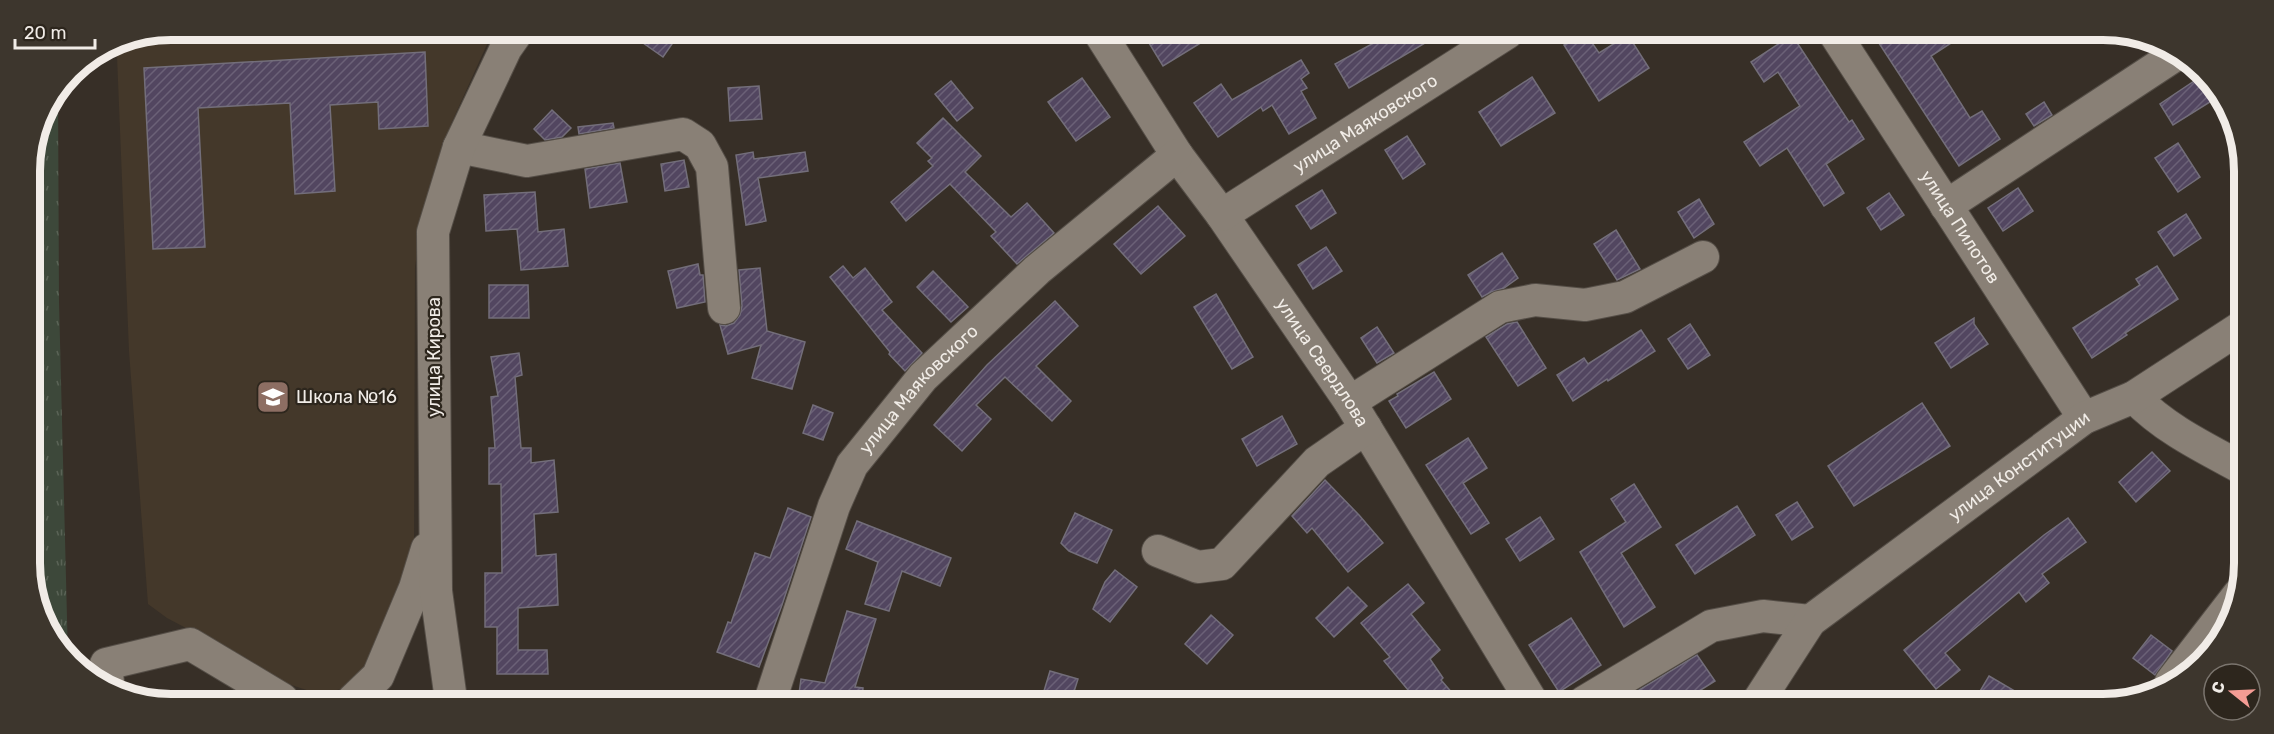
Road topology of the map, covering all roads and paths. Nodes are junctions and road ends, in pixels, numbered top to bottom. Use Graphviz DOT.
graph roads {
  1 [pos="1496,40"];
  2 [pos="1839,40"];
  3 [pos="511,41"];
  4 [pos="1104,41"];
  5 [pos="2169,59"];
  6 [pos="459,147"];
  7 [pos="1177,155"];
  8 [pos="1946,206"];
  9 [pos="1222,215"];
  10 [pos="1703,257"];
  11 [pos="724,308"];
  12 [pos="2234,332"];
  13 [pos="2134,397"];
  14 [pos="1358,415"];
  15 [pos="2084,418"];
  16 [pos="2234,464"];
  17 [pos="435,522"];
  18 [pos="1158,551"];
  19 [pos="2223,614"];
  20 [pos="1810,621"];
  21 [pos="2184,665"];
  22 [pos="107,677"];
  23 [pos="378,688"];
  24 [pos="1528,693"];
  25 [pos="1599,693"];
  26 [pos="1763,693"];
  27 [pos="274,694"];
  28 [pos="450,694"];
  29 [pos="772,694"];
  1 -- 9 [label="street, улица Маяковского"];
  2 -- 8 [label="street, улица Пилотов"];
  3 -- 6 [label="street, улица Кирова"];
  4 -- 7 [label="street, улица Свердлова"];
  5 -- 8 [label="street"];
  6 -- 11 [label="street"];
  6 -- 17 [label="street, улица Кирова"];
  7 -- 9 [label="street, улица Свердлова"];
  7 -- 29 [label="street, улица Маяковского"];
  8 -- 15 [label="street, улица Пилотов"];
  9 -- 14 [label="street, улица Свердлова"];
  10 -- 14 [label="street"];
  12 -- 13 [label="street, улица Конституции"];
  13 -- 15 [label="street, улица Конституции"];
  13 -- 16 [label="street"];
  14 -- 18 [label="street"];
  14 -- 24 [label="street, улица Свердлова"];
  15 -- 20 [label="street, улица Конституции"];
  17 -- 23 [label="street"];
  17 -- 28 [label="street, улица Кирова"];
  19 -- 21 [label="street"];
  20 -- 25 [label="street"];
  20 -- 26 [label="street, улица Конституции"];
  22 -- 27 [label="street"];
}
